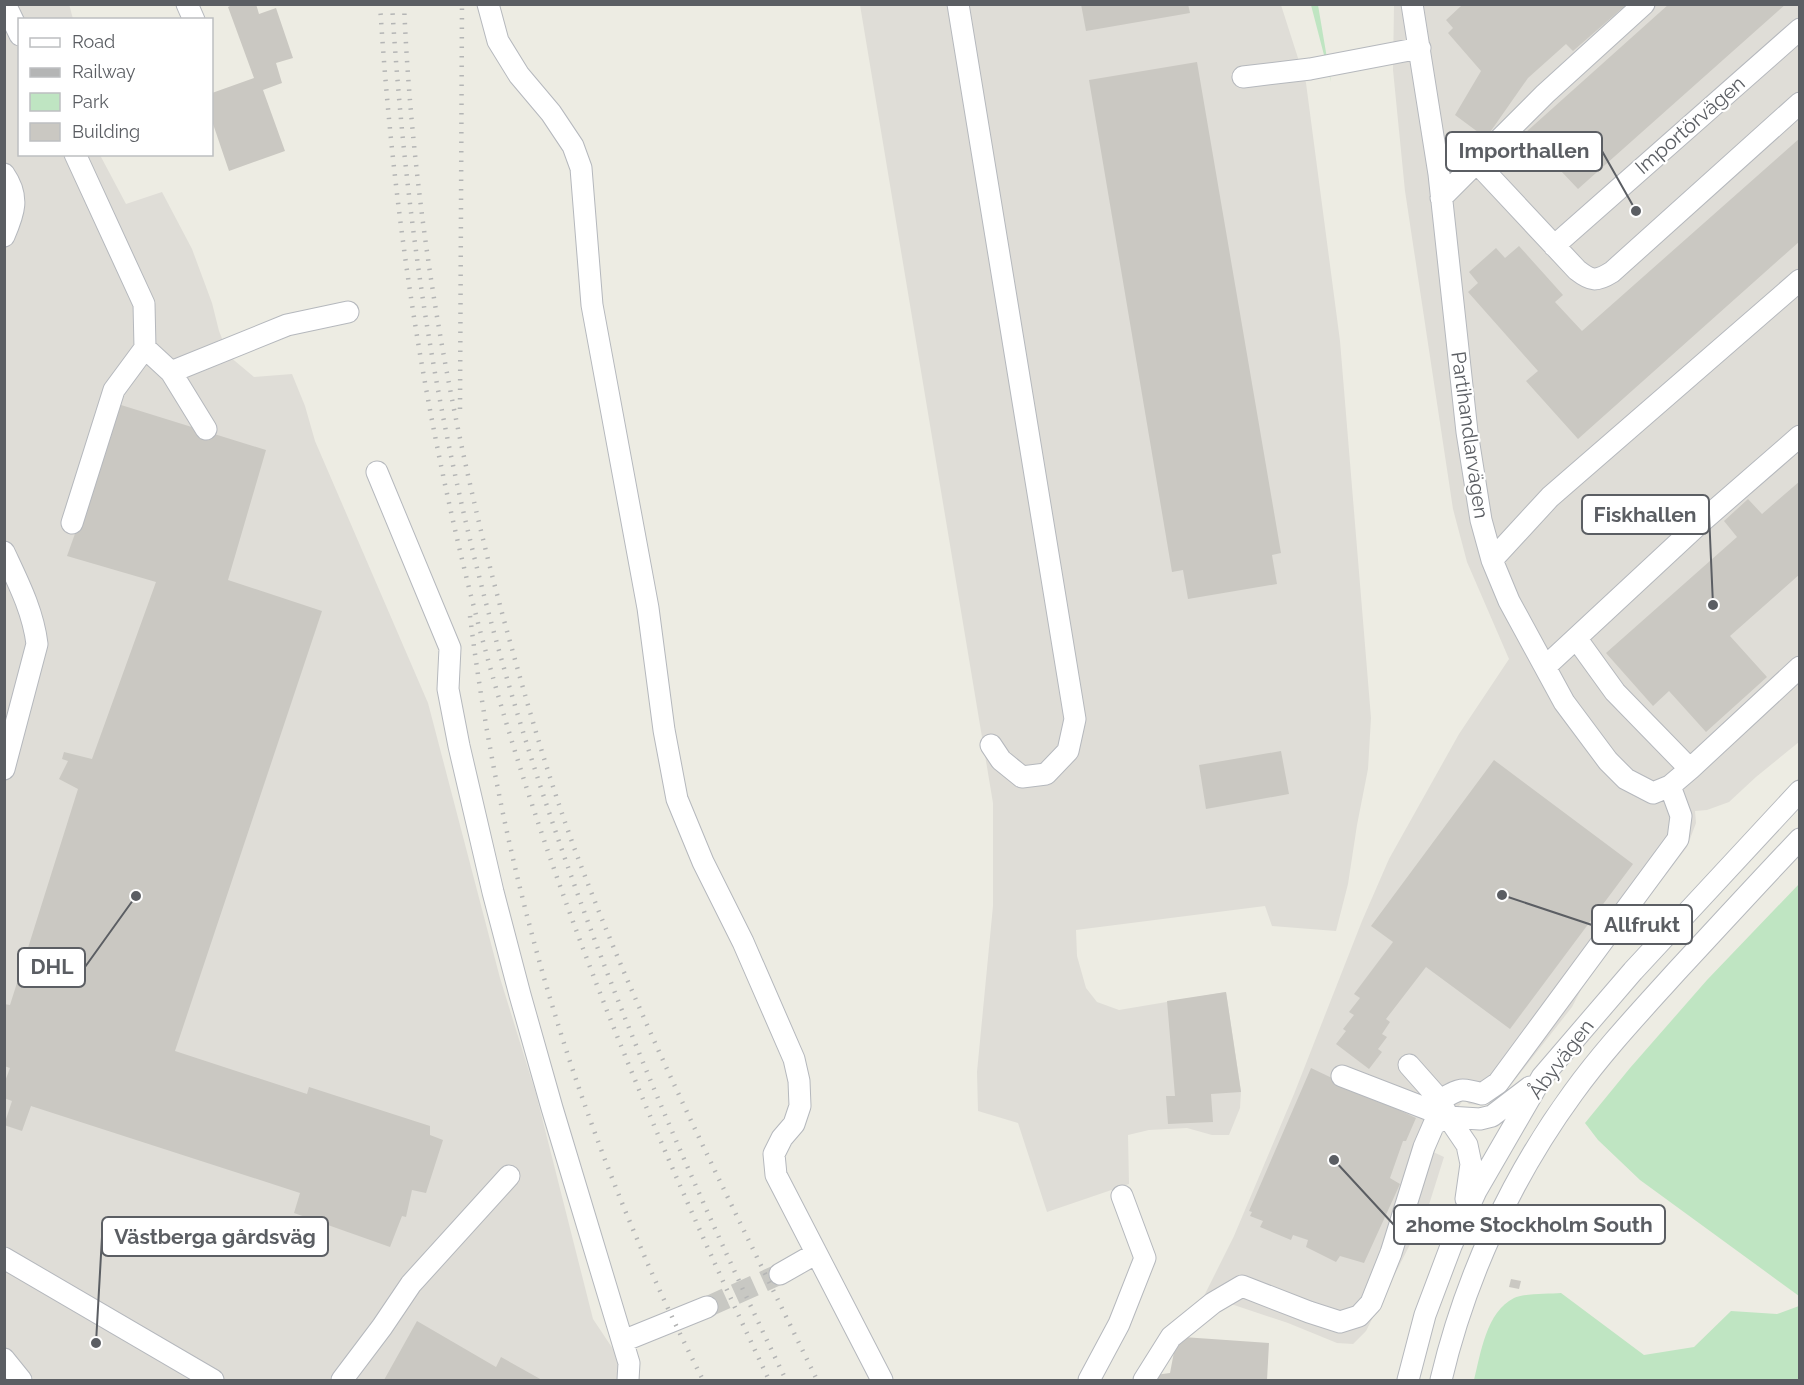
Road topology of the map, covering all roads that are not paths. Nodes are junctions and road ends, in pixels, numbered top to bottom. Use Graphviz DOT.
graph roads {
  1 [pos="5,4"];
  2 [pos="488,4"];
  3 [pos="957,4"];
  4 [pos="1412,4"];
  5 [pos="1644,4"];
  6 [pos="1800,29"];
  7 [pos="18,31"];
  8 [pos="1420,48"];
  9 [pos="1243,77"];
  10 [pos="1800,103"];
  11 [pos="76,156"];
  12 [pos="1477,163"];
  13 [pos="4,174"];
  14 [pos="1442,198"];
  15 [pos="4,236"];
  16 [pos="1554,246"];
  17 [pos="1800,280"];
  18 [pos="348,312"];
  19 [pos="145,348"];
  20 [pos="171,372"];
  21 [pos="206,429"];
  22 [pos="1800,436"];
  23 [pos="378,472"];
  24 [pos="72,523"];
  25 [pos="4,552"];
  26 [pos="1492,560"];
  27 [pos="1576,638"];
  28 [pos="1545,667"];
  29 [pos="1800,667"];
  30 [pos="991,745"];
  31 [pos="4,769"];
  32 [pos="1690,769"];
  33 [pos="1670,786"];
  34 [pos="1800,791"];
  35 [pos="1800,839"];
  36 [pos="1409,1065"];
  37 [pos="1342,1076"];
  38 [pos="1542,1077"];
  39 [pos="1444,1109"];
  40 [pos="509,1176"];
  41 [pos="1122,1196"];
  42 [pos="1464,1218"];
  43 [pos="815,1254"];
  44 [pos="4,1258"];
  45 [pos="780,1274"];
  46 [pos="707,1307"];
  47 [pos="623,1341"];
  48 [pos="4,1359"];
  49 [pos="21,1380"];
  50 [pos="213,1380"];
  51 [pos="342,1380"];
  52 [pos="628,1380"];
  53 [pos="882,1380"];
  54 [pos="1089,1380"];
  55 [pos="1144,1380"];
  56 [pos="1408,1380"];
  57 [pos="1441,1380"];
  1 -- 7 [label="street"];
  2 -- 43 [label="street"];
  3 -- 30 [label="street"];
  4 -- 8 [label="street, Partihandlarvägen"];
  5 -- 12 [label="street"];
  6 -- 16 [label="street, Importörvägen"];
  8 -- 9 [label="street"];
  8 -- 14 [label="street, Partihandlarvägen"];
  10 -- 16 [label="street"];
  11 -- 19 [label="street"];
  12 -- 14 [label="street"];
  12 -- 16 [label="street"];
  13 -- 15 [label="street"];
  14 -- 26 [label="street, Partihandlarvägen"];
  17 -- 26 [label="street"];
  18 -- 20 [label="street"];
  19 -- 20 [label="street"];
  19 -- 24 [label="street"];
  20 -- 21 [label="street"];
  22 -- 27 [label="street"];
  23 -- 47 [label="street"];
  25 -- 31 [label="street"];
  26 -- 28 [label="street, Partihandlarvägen"];
  27 -- 28 [label="street"];
  27 -- 32 [label="street"];
  28 -- 33 [label="street, Partihandlarvägen"];
  29 -- 32 [label="street"];
  32 -- 33 [label="street"];
  33 -- 39 [label="street"];
  34 -- 38 [label="street, Åbyvägen"];
  35 -- 57 [label="street, Åbyvägen"];
  36 -- 39 [label="street"];
  37 -- 39 [label="street"];
  38 -- 39 [label="street"];
  38 -- 42 [label="street, Åbyvägen"];
  39 -- 42 [label="street"];
  39 -- 55 [label="street"];
  40 -- 51 [label="street"];
  41 -- 54 [label="street"];
  42 -- 56 [label="street, Åbyvägen"];
  43 -- 45 [label="street"];
  43 -- 53 [label="street"];
  44 -- 50 [label="street"];
  46 -- 47 [label="street"];
  47 -- 52 [label="street"];
  48 -- 49 [label="street"];
}
